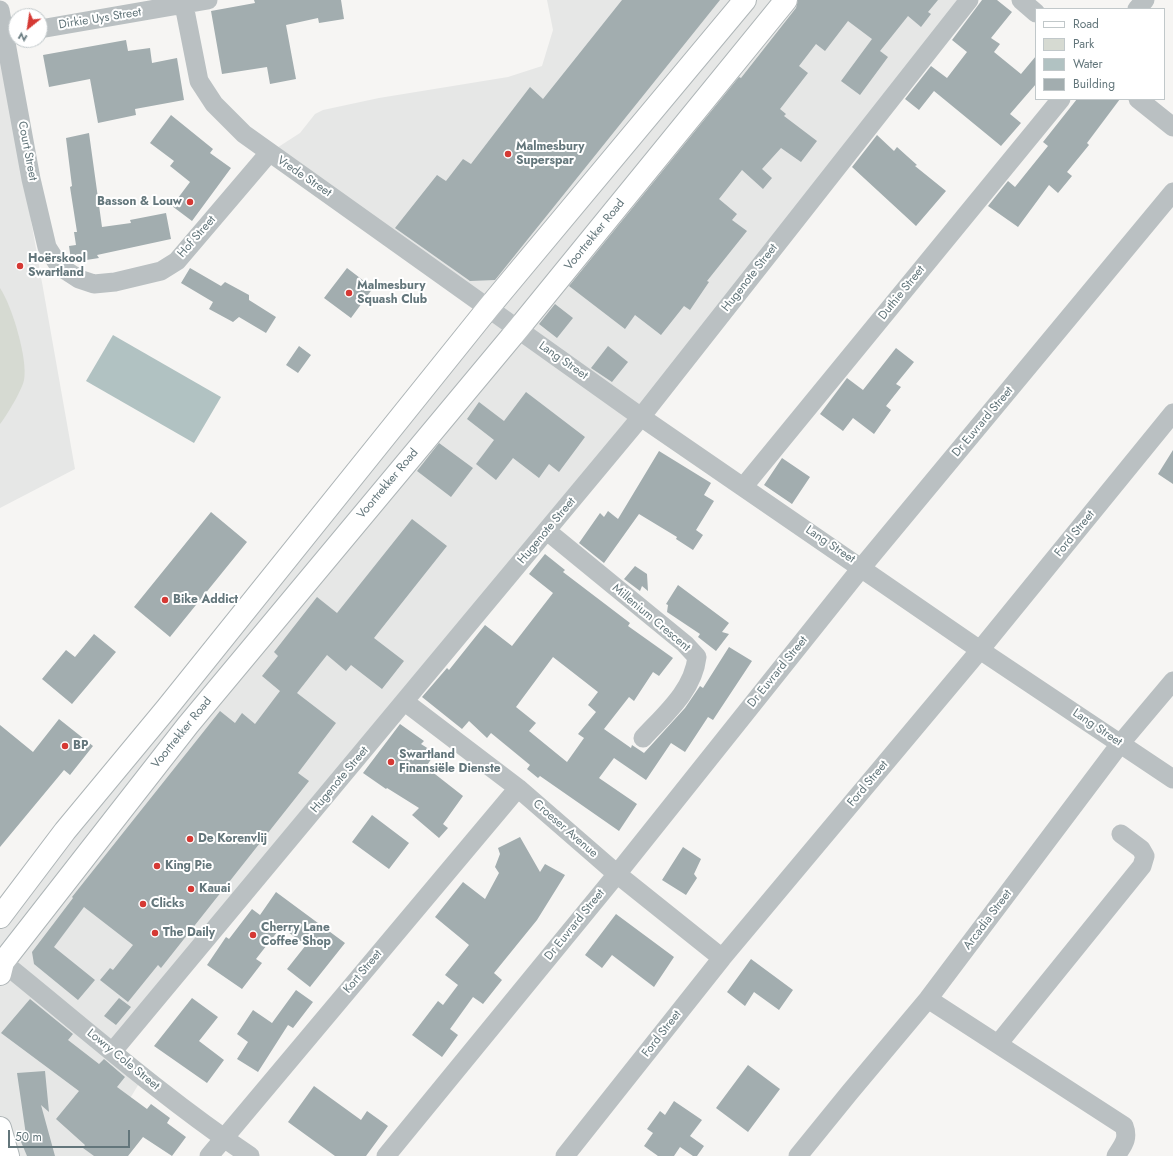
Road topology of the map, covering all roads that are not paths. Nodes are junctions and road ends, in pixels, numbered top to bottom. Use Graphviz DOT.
graph roads {
  1 [pos="208,0"];
  2 [pos="745,0"];
  3 [pos="786,0"];
  4 [pos="969,0"];
  5 [pos="1021,0"];
  6 [pos="1145,0"];
  7 [pos="184,3"];
  8 [pos="1138,8"];
  9 [pos="0,10"];
  10 [pos="1035,12"];
  11 [pos="48,28"];
  12 [pos="7,35"];
  13 [pos="1060,100"];
  14 [pos="1139,100"];
  15 [pos="1173,127"];
  16 [pos="269,153"];
  17 [pos="1173,192"];
  18 [pos="79,279"];
  19 [pos="489,307"];
  20 [pos="518,329"];
  21 [pos="1173,413"];
  22 [pos="641,417"];
  23 [pos="744,486"];
  24 [pos="547,531"];
  25 [pos="862,567"];
  26 [pos="980,650"];
  27 [pos="1173,681"];
  28 [pos="405,702"];
  29 [pos="643,738"];
  30 [pos="1120,744"];
  31 [pos="1173,779"];
  32 [pos="518,788"];
  33 [pos="1121,834"];
  34 [pos="617,874"];
  35 [pos="0,917"];
  36 [pos="722,958"];
  37 [pos="1,965"];
  38 [pos="928,999"];
  39 [pos="998,1044"];
  40 [pos="113,1051"];
  41 [pos="0,1128"];
  42 [pos="223,1138"];
  43 [pos="8,1156"];
  44 [pos="209,1156"];
  45 [pos="250,1156"];
  46 [pos="386,1156"];
  47 [pos="565,1156"];
  48 [pos="798,1156"];
  49 [pos="1116,1156"];
  1 -- 7 [label="street, Dirkie Uys Street"];
  2 -- 19 [label="main road"];
  3 -- 20 [label="main road, Voortrekker Road"];
  4 -- 22 [label="street, Hugenote Street"];
  5 -- 10 [label="street"];
  6 -- 8 [label="street"];
  7 -- 11 [label="street, Dirkie Uys Street"];
  7 -- 16 [label="street, Vrede Street"];
  9 -- 12 [label="street, Court Street"];
  12 -- 18 [label="street, Court Street"];
  13 -- 23 [label="street, Duthie Street"];
  14 -- 15 [label="street"];
  16 -- 18 [label="street, Hof Street"];
  16 -- 19 [label="street, Vrede Street"];
  17 -- 25 [label="street, Dr Euvrard Street"];
  19 -- 20 [label="street, Lang Street"];
  19 -- 35 [label="main road"];
  20 -- 22 [label="street, Lang Street"];
  20 -- 37 [label="main road, Voortrekker Road"];
  21 -- 26 [label="street, Ford Street"];
  22 -- 23 [label="street, Lang Street"];
  22 -- 24 [label="street, Hugenote Street"];
  23 -- 25 [label="street, Lang Street"];
  24 -- 28 [label="street, Hugenote Street"];
  24 -- 29 [label="street, Millenium Crescent"];
  25 -- 26 [label="street, Lang Street"];
  25 -- 34 [label="street, Dr Euvrard Street"];
  26 -- 30 [label="street, Lang Street"];
  26 -- 36 [label="street, Ford Street"];
  27 -- 30 [label="street, Arcadia Street"];
  28 -- 32 [label="street, Croeser Avenue"];
  28 -- 40 [label="street, Hugenote Street"];
  30 -- 31 [label="street, Lang Street"];
  30 -- 38 [label="street, Arcadia Street"];
  32 -- 34 [label="street, Croeser Avenue"];
  32 -- 42 [label="street, Kort Street"];
  33 -- 39 [label="street"];
  34 -- 36 [label="street, Croeser Avenue"];
  34 -- 46 [label="street, Dr Euvrard Street"];
  36 -- 47 [label="street, Ford Street"];
  37 -- 40 [label="street, Lowry Cole Street"];
  38 -- 39 [label="street"];
  38 -- 48 [label="street, Arcadia Street"];
  39 -- 49 [label="street"];
  40 -- 42 [label="street, Lowry Cole Street"];
  41 -- 43 [label="main road"];
  42 -- 44 [label="street, Kort Street"];
  42 -- 45 [label="street, Lowry Cole Street"];
}
